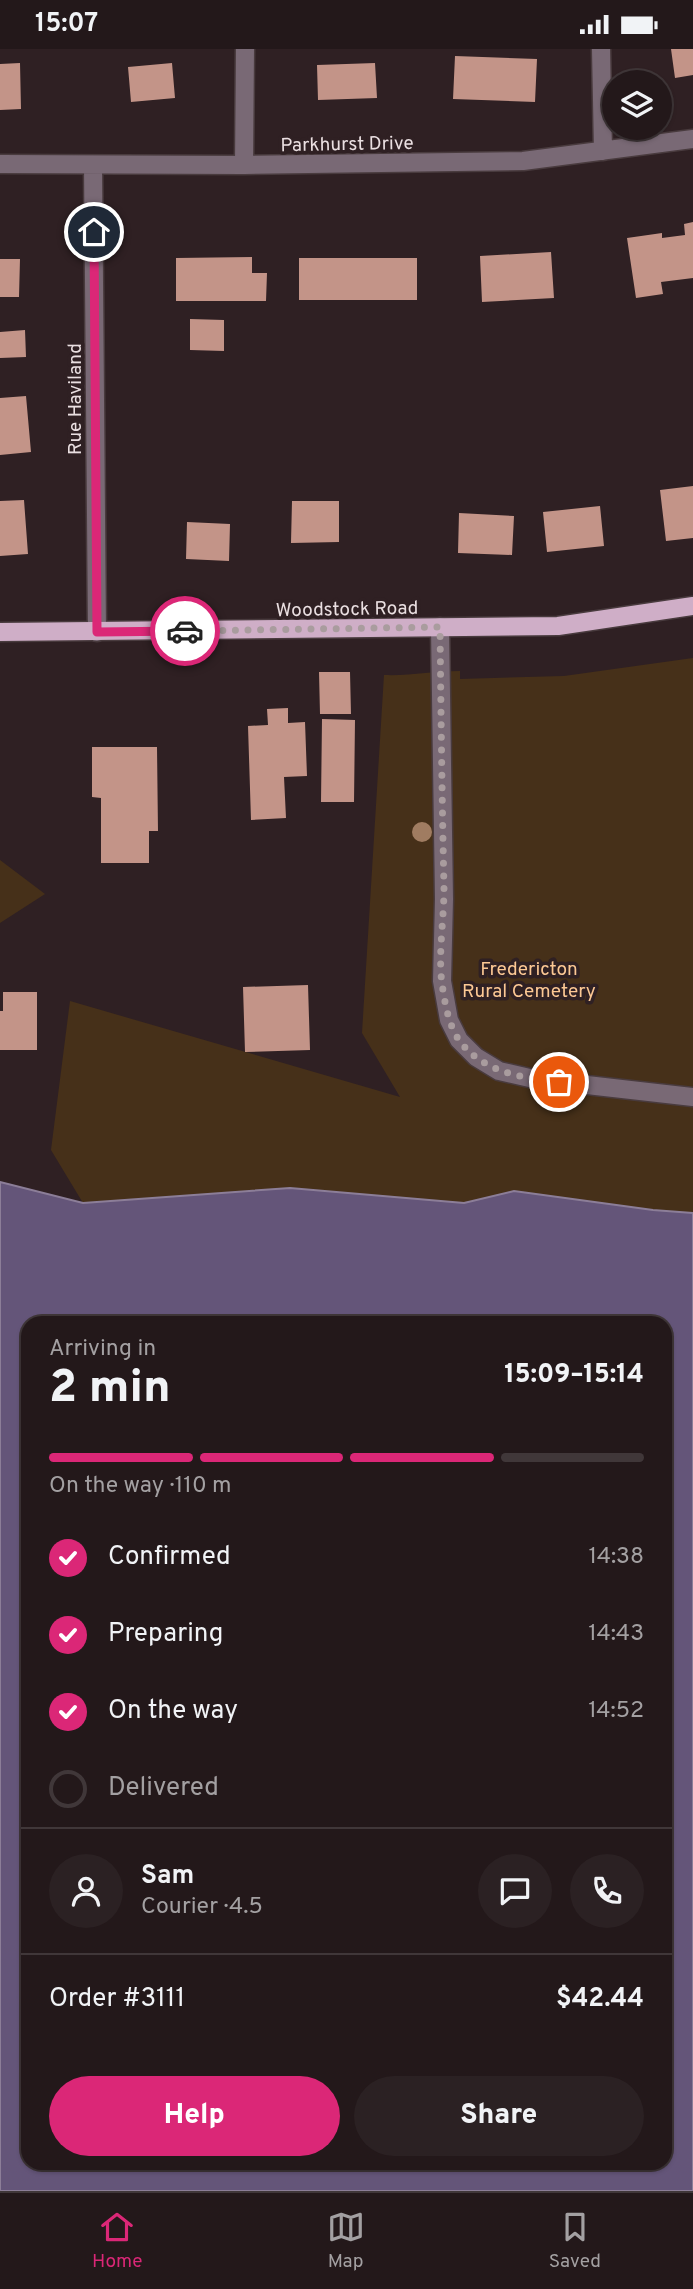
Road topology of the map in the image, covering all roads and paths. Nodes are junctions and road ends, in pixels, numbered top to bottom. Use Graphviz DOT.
graph roads {
  1 [pos="245,49"];
  2 [pos="601,49"];
  3 [pos="693,139"];
  4 [pos="603,151"];
  5 [pos="0,164"];
  6 [pos="93,165"];
  7 [pos="244,165"];
  8 [pos="693,606"];
  9 [pos="440,627"];
  10 [pos="0,632"];
  11 [pos="97,632"];
  12 [pos="693,1097"];
  1 -- 7 [label="street"];
  2 -- 4 [label="street"];
  3 -- 4 [label="street, Parkhurst Drive"];
  4 -- 7 [label="street, Parkhurst Drive"];
  5 -- 6 [label="street, Parkhurst Drive"];
  6 -- 7 [label="street, Parkhurst Drive"];
  6 -- 11 [label="street, Rue Haviland"];
  8 -- 9 [label="main road, Woodstock Road"];
  9 -- 11 [label="main road, Woodstock Road"];
  9 -- 12 [label="street"];
  10 -- 11 [label="main road, Woodstock Road"];
}
